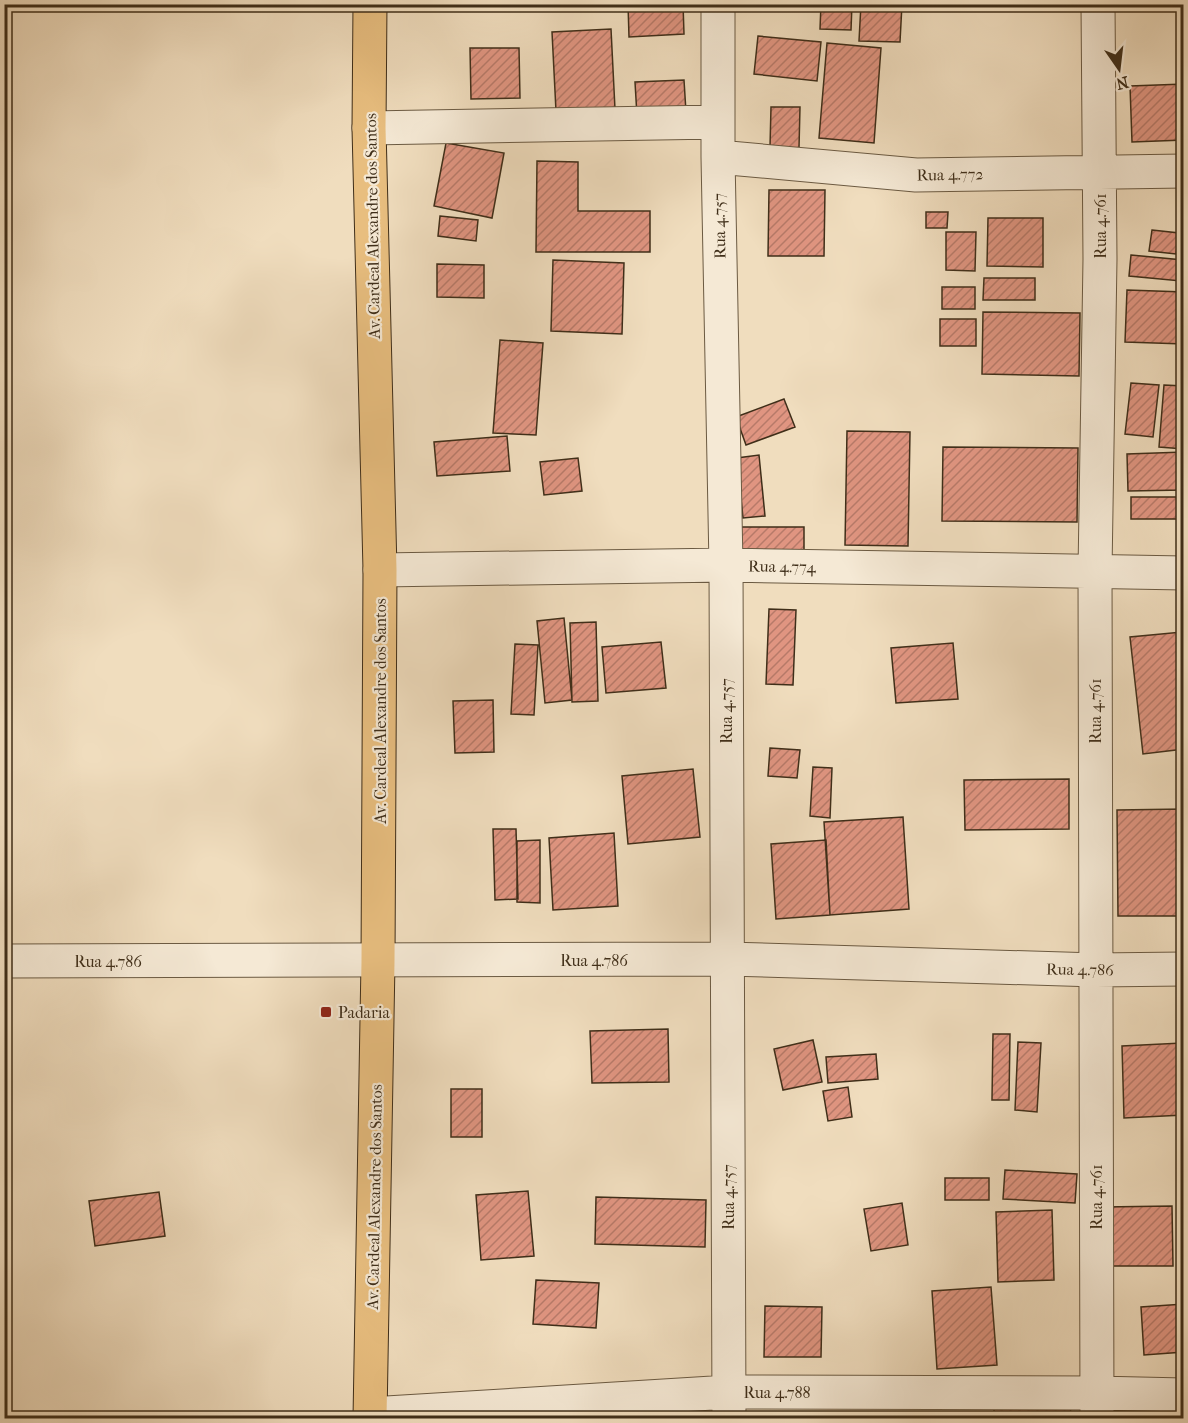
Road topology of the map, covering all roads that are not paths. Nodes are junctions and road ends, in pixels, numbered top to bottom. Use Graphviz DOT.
graph roads {
  1 [pos="370,4"];
  2 [pos="718,4"];
  3 [pos="1098,4"];
  4 [pos="718,122"];
  5 [pos="369,128"];
  6 [pos="718,157"];
  7 [pos="1100,171"];
  8 [pos="1184,171"];
  9 [pos="726,564"];
  10 [pos="380,570"];
  11 [pos="1095,571"];
  12 [pos="1184,573"];
  13 [pos="727,959"];
  14 [pos="4,961"];
  15 [pos="378,962"];
  16 [pos="1184,969"];
  17 [pos="1096,970"];
  18 [pos="1184,1395"];
  19 [pos="729,1405"];
  20 [pos="1096,1406"];
  21 [pos="370,1416"];
  1 -- 5 [label="main road, Av. Cardeal Alexandre dos Santos"];
  2 -- 4 [label="street, Rua 4.757"];
  3 -- 7 [label="street, Rua 4.761"];
  4 -- 5 [label="street"];
  4 -- 6 [label="street, Rua 4.757"];
  5 -- 10 [label="main road, Av. Cardeal Alexandre dos Santos"];
  6 -- 7 [label="street, Rua 4.772"];
  6 -- 9 [label="street, Rua 4.757"];
  7 -- 8 [label="street, Rua 4.772"];
  7 -- 11 [label="street, Rua 4.761"];
  9 -- 10 [label="street, Rua 4.774"];
  9 -- 11 [label="street, Rua 4.774"];
  9 -- 13 [label="street, Rua 4.757"];
  10 -- 15 [label="main road, Av. Cardeal Alexandre dos Santos"];
  11 -- 12 [label="street, Rua 4.774"];
  11 -- 17 [label="street, Rua 4.761"];
  13 -- 15 [label="street, Rua 4.786"];
  13 -- 17 [label="street, Rua 4.786"];
  13 -- 19 [label="street, Rua 4.757"];
  14 -- 15 [label="street, Rua 4.786"];
  15 -- 21 [label="main road, Av. Cardeal Alexandre dos Santos"];
  16 -- 17 [label="street, Rua 4.786"];
  17 -- 20 [label="street, Rua 4.761"];
  18 -- 20 [label="street, Rua 4.788"];
  19 -- 20 [label="street, Rua 4.788"];
  19 -- 21 [label="street, Rua 4.788"];
}
